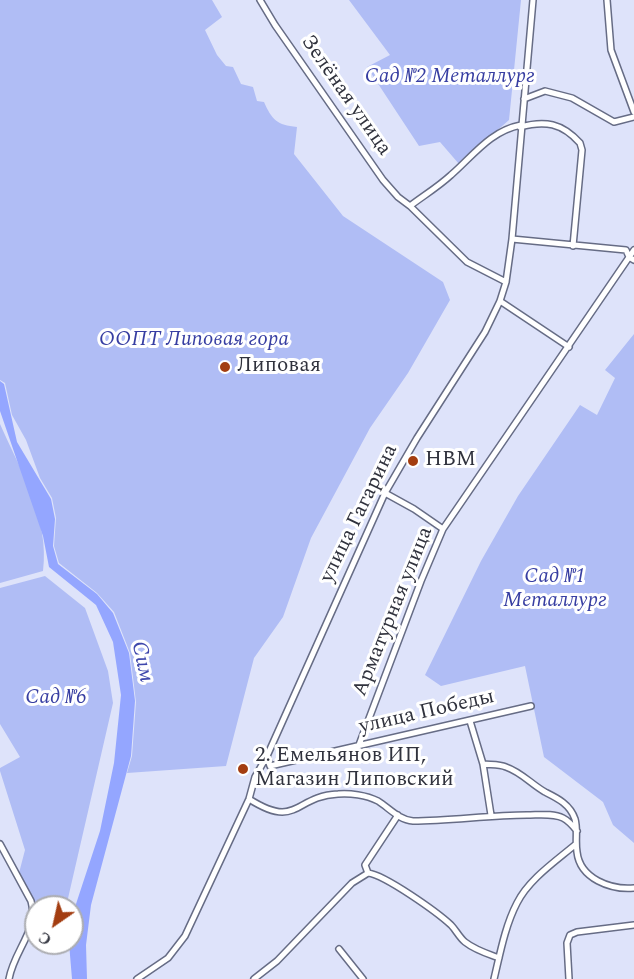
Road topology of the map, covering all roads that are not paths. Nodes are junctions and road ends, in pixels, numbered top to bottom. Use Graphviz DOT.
graph roads {
  1 [pos="260,0"];
  2 [pos="533,0"];
  3 [pos="607,0"];
  4 [pos="524,99"];
  5 [pos="634,112"];
  6 [pos="634,117"];
  7 [pos="521,126"];
  8 [pos="410,206"];
  9 [pos="512,239"];
  10 [pos="573,246"];
  11 [pos="634,250"];
  12 [pos="632,259"];
  13 [pos="506,282"];
  14 [pos="500,301"];
  15 [pos="569,347"];
  16 [pos="385,493"];
  17 [pos="443,529"];
  18 [pos="531,706"];
  19 [pos="470,721"];
  20 [pos="359,745"];
  21 [pos="267,756"];
  22 [pos="483,764"];
  23 [pos="249,799"];
  24 [pos="398,815"];
  25 [pos="491,815"];
  26 [pos="577,831"];
  27 [pos="0,844"];
  28 [pos="576,844"];
  29 [pos="368,873"];
  30 [pos="634,888"];
  31 [pos="634,925"];
  32 [pos="339,949"];
  33 [pos="499,958"];
  34 [pos="9,979"];
  35 [pos="137,979"];
  36 [pos="254,979"];
  37 [pos="363,979"];
  38 [pos="494,979"];
  39 [pos="569,979"];
  1 -- 8 [label="street, Зелёная улица"];
  2 -- 4 [label="street, улица Гагарина"];
  3 -- 5 [label="street"];
  4 -- 6 [label="street"];
  4 -- 7 [label="street, улица Гагарина"];
  7 -- 8 [label="street"];
  7 -- 9 [label="street, улица Гагарина"];
  7 -- 10 [label="street"];
  8 -- 13 [label="street, Зелёная улица"];
  9 -- 10 [label="street"];
  9 -- 13 [label="street, улица Гагарина"];
  10 -- 12 [label="street"];
  11 -- 12 [label="street, Арматурная улица"];
  12 -- 15 [label="street, Арматурная улица"];
  13 -- 14 [label="street, улица Гагарина"];
  14 -- 15 [label="street"];
  14 -- 16 [label="street, улица Гагарина"];
  15 -- 17 [label="street, Арматурная улица"];
  16 -- 17 [label="street"];
  16 -- 21 [label="street, улица Гагарина"];
  17 -- 20 [label="street, Арматурная улица"];
  18 -- 19 [label="street, улица Победы"];
  19 -- 20 [label="street, улица Победы"];
  19 -- 22 [label="street"];
  20 -- 21 [label="street, улица Победы"];
  21 -- 23 [label="street, улица Гагарина"];
  22 -- 25 [label="street"];
  22 -- 26 [label="street"];
  23 -- 24 [label="street"];
  23 -- 35 [label="street, улица Гагарина"];
  24 -- 25 [label="street"];
  24 -- 29 [label="street"];
  25 -- 26 [label="street"];
  26 -- 28 [label="street"];
  27 -- 34 [label="street"];
  28 -- 30 [label="street"];
  28 -- 33 [label="street"];
  29 -- 33 [label="street"];
  29 -- 36 [label="street"];
  31 -- 39 [label="street"];
  32 -- 37 [label="street"];
  33 -- 38 [label="street"];
}
